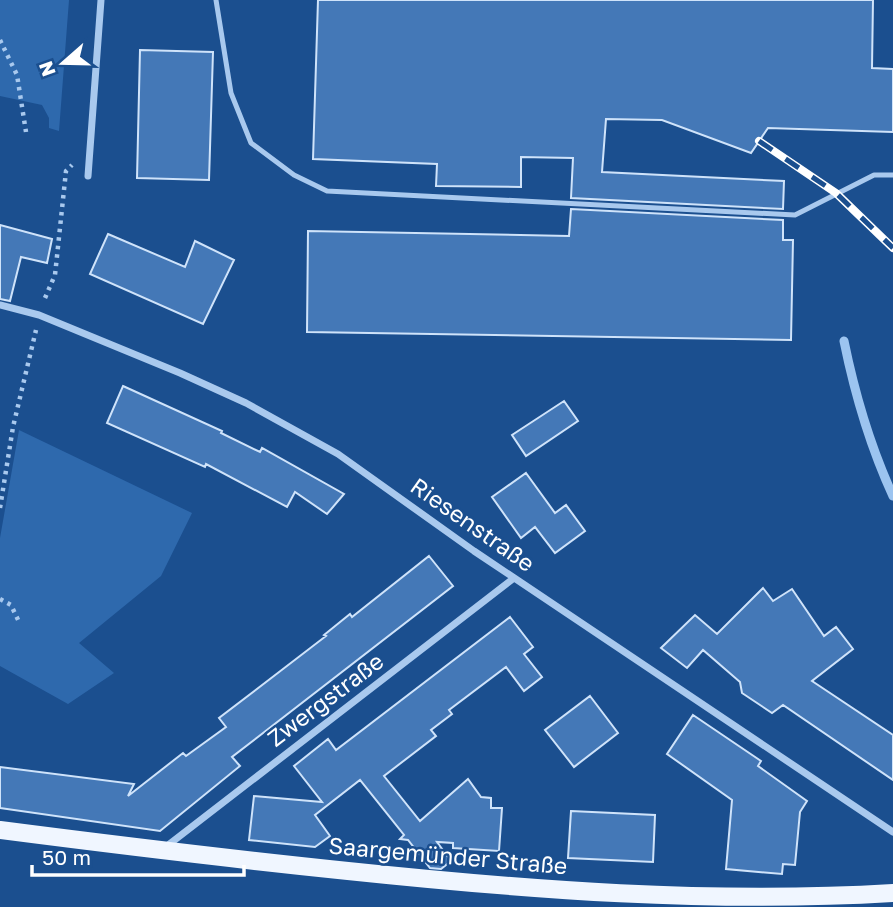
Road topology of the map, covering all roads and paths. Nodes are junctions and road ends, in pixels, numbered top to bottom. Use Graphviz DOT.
graph roads {
  1 [pos="101,0"];
  2 [pos="216,0"];
  3 [pos="0,40"];
  4 [pos="26,132"];
  5 [pos="90,146"];
  6 [pos="893,175"];
  7 [pos="88,176"];
  8 [pos="0,305"];
  9 [pos="39,315"];
  10 [pos="0,508"];
  11 [pos="514,578"];
  12 [pos="0,599"];
  13 [pos="20,624"];
  14 [pos="0,830"];
  15 [pos="893,832"];
  16 [pos="160,851"];
  17 [pos="893,893"];
  1 -- 5 [label="street"];
  2 -- 6 [label="lane"];
  3 -- 4 [label="path"];
  5 -- 7 [label="street"];
  5 -- 9 [label="path"];
  8 -- 9 [label="street, Riesenstraße"];
  9 -- 10 [label="path"];
  9 -- 11 [label="street, Riesenstraße"];
  11 -- 15 [label="street, Riesenstraße"];
  11 -- 16 [label="street, Zwergstraße"];
  12 -- 13 [label="path"];
  14 -- 16 [label="main road, Saargemünder Straße"];
  16 -- 17 [label="main road, Saargemünder Straße"];
}
